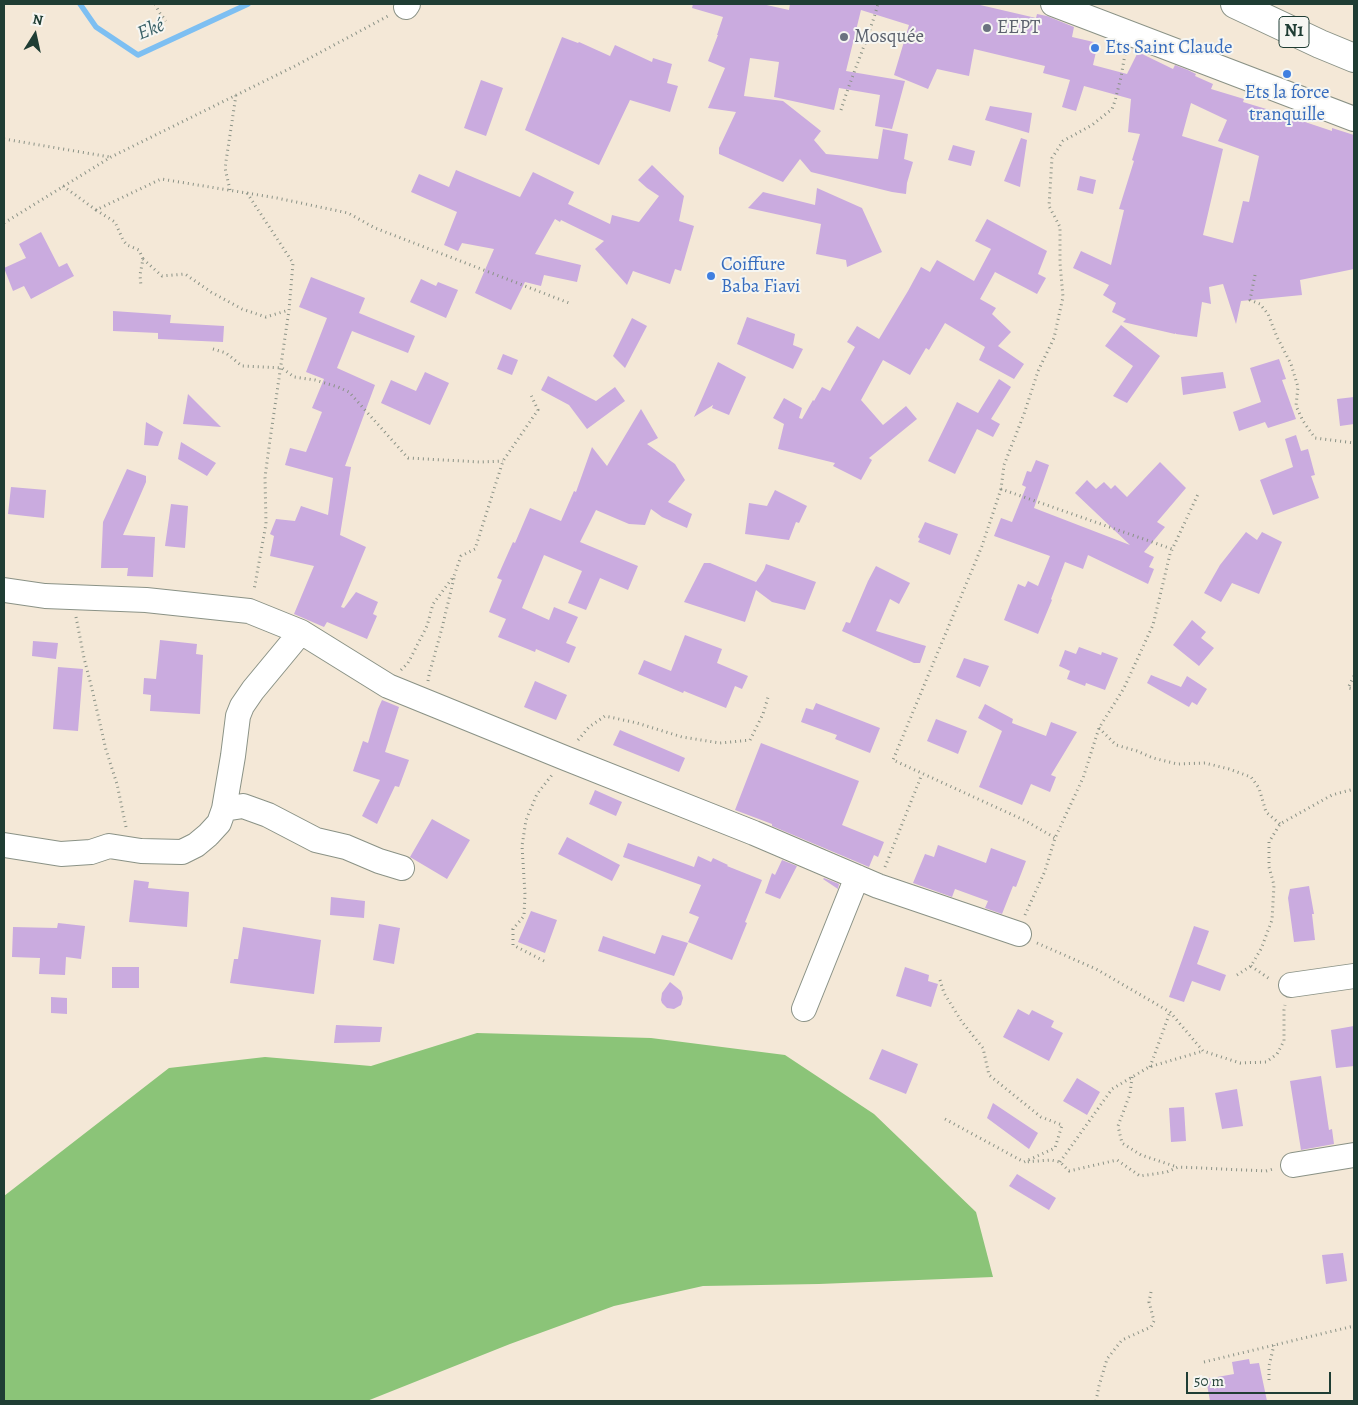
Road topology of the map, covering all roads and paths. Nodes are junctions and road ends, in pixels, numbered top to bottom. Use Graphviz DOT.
graph roads {
  1 [pos="155,4"];
  2 [pos="878,4"];
  3 [pos="1052,4"];
  4 [pos="1235,4"];
  5 [pos="407,5"];
  6 [pos="166,21"];
  7 [pos="1129,34"];
  8 [pos="1354,58"];
  9 [pos="236,96"];
  10 [pos="841,110"];
  11 [pos="1354,119"];
  12 [pos="4,140"];
  13 [pos="111,157"];
  14 [pos="63,186"];
  15 [pos="230,190"];
  16 [pos="247,193"];
  17 [pos="96,210"];
  18 [pos="4,223"];
  19 [pos="143,259"];
  20 [pos="1255,275"];
  21 [pos="141,286"];
  22 [pos="569,303"];
  23 [pos="290,310"];
  24 [pos="213,349"];
  25 [pos="282,368"];
  26 [pos="531,395"];
  27 [pos="1354,443"];
  28 [pos="503,461"];
  29 [pos="1001,489"];
  30 [pos="1199,492"];
  31 [pos="1172,549"];
  32 [pos="454,576"];
  33 [pos="4,590"];
  34 [pos="74,597"];
  35 [pos="249,610"];
  36 [pos="301,632"];
  37 [pos="1354,676"];
  38 [pos="388,686"];
  39 [pos="1354,689"];
  40 [pos="427,702"];
  41 [pos="1099,728"];
  42 [pos="922,774"];
  43 [pos="1354,789"];
  44 [pos="224,809"];
  45 [pos="1280,824"];
  46 [pos="1055,838"];
  47 [pos="4,845"];
  48 [pos="141,850"];
  49 [pos="402,868"];
  50 [pos="868,881"];
  51 [pos="1019,934"];
  52 [pos="1237,975"];
  53 [pos="1354,976"];
  54 [pos="940,980"];
  55 [pos="1291,985"];
  56 [pos="804,1009"];
  57 [pos="1170,1012"];
  58 [pos="1203,1051"];
  59 [pos="1150,1067"];
  60 [pos="1132,1077"];
  61 [pos="945,1118"];
  62 [pos="1354,1155"];
  63 [pos="1024,1162"];
  64 [pos="1060,1162"];
  65 [pos="1293,1165"];
  66 [pos="1178,1167"];
  67 [pos="1151,1292"];
  68 [pos="1354,1326"];
  69 [pos="1274,1345"];
  70 [pos="1204,1362"];
  71 [pos="1269,1380"];
  72 [pos="1096,1401"];
  1 -- 6 [label="path"];
  2 -- 10 [label="path"];
  3 -- 7 [label="street"];
  4 -- 8 [label="highway, N1"];
  5 -- 9 [label="path"];
  7 -- 11 [label="street"];
  7 -- 29 [label="path"];
  9 -- 13 [label="path"];
  9 -- 15 [label="path"];
  12 -- 13 [label="path"];
  13 -- 14 [label="path"];
  14 -- 17 [label="path"];
  14 -- 18 [label="path"];
  15 -- 16 [label="path"];
  15 -- 17 [label="path"];
  16 -- 22 [label="path"];
  16 -- 23 [label="path"];
  17 -- 19 [label="path"];
  19 -- 21 [label="path"];
  19 -- 23 [label="path"];
  20 -- 27 [label="path"];
  23 -- 25 [label="path"];
  24 -- 25 [label="path"];
  25 -- 28 [label="path"];
  25 -- 35 [label="path"];
  26 -- 28 [label="path"];
  28 -- 32 [label="path"];
  29 -- 31 [label="path"];
  29 -- 42 [label="path"];
  30 -- 31 [label="path"];
  31 -- 41 [label="path"];
  32 -- 38 [label="path"];
  32 -- 40 [label="path"];
  33 -- 34 [label="street"];
  34 -- 35 [label="street"];
  34 -- 48 [label="path"];
  35 -- 36 [label="street"];
  36 -- 38 [label="street"];
  36 -- 44 [label="street"];
  37 -- 39 [label="path"];
  38 -- 40 [label="street"];
  40 -- 50 [label="street"];
  41 -- 45 [label="path"];
  41 -- 46 [label="path"];
  42 -- 46 [label="path"];
  42 -- 50 [label="path"];
  43 -- 45 [label="path"];
  44 -- 48 [label="street"];
  44 -- 49 [label="street"];
  45 -- 52 [label="path"];
  46 -- 51 [label="path"];
  47 -- 48 [label="street"];
  50 -- 51 [label="street"];
  50 -- 56 [label="street"];
  51 -- 57 [label="path"];
  53 -- 55 [label="street"];
  54 -- 63 [label="path"];
  55 -- 58 [label="path"];
  57 -- 58 [label="path"];
  57 -- 59 [label="path"];
  58 -- 59 [label="path"];
  59 -- 60 [label="path"];
  60 -- 64 [label="path"];
  60 -- 66 [label="path"];
  61 -- 63 [label="path"];
  62 -- 65 [label="street"];
  63 -- 64 [label="path"];
  64 -- 66 [label="path"];
  65 -- 66 [label="path"];
  67 -- 72 [label="path"];
  68 -- 69 [label="path"];
  69 -- 70 [label="path"];
  69 -- 71 [label="path"];
}
